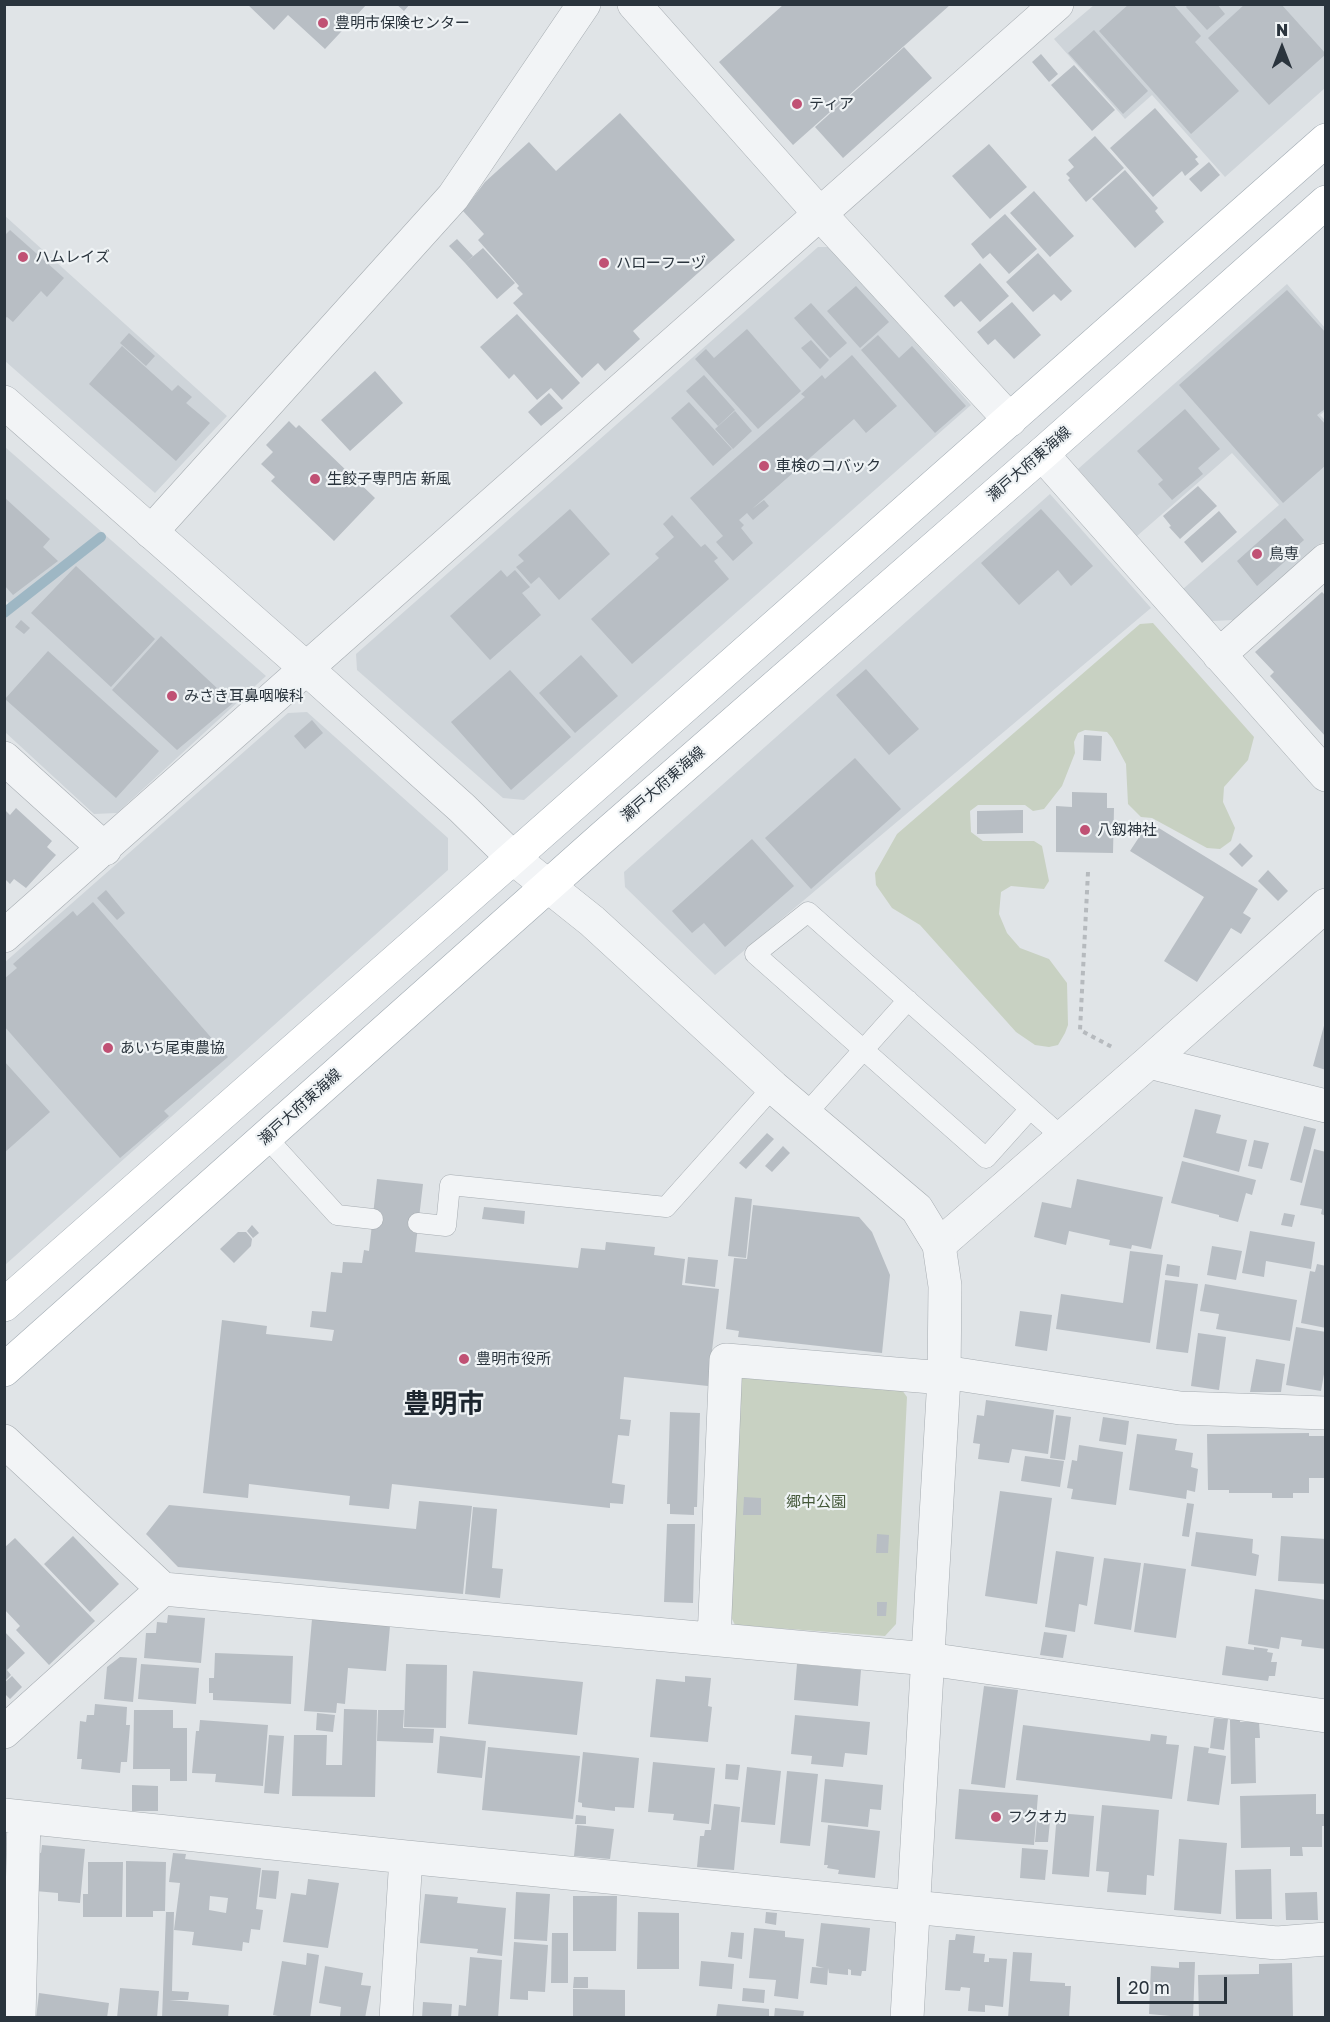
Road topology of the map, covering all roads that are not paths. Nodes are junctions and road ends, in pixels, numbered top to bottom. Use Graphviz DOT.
graph roads {
  1 [pos="584,4"];
  2 [pos="634,4"];
  3 [pos="1057,4"];
  4 [pos="1326,140"];
  5 [pos="1326,202"];
  6 [pos="820,214"];
  7 [pos="4,402"];
  8 [pos="1010,420"];
  9 [pos="1042,454"];
  10 [pos="151,532"];
  11 [pos="1326,560"];
  12 [pos="1219,655"];
  13 [pos="307,669"];
  14 [pos="4,758"];
  15 [pos="1326,775"];
  16 [pos="105,849"];
  17 [pos="513,858"];
  18 [pos="548,886"];
  19 [pos="1326,905"];
  20 [pos="4,936"];
  21 [pos="908,1000"];
  22 [pos="864,1050"];
  23 [pos="1147,1064"];
  24 [pos="773,1087"];
  25 [pos="1326,1106"];
  26 [pos="1030,1109"];
  27 [pos="806,1114"];
  28 [pos="266,1137"];
  29 [pos="1062,1137"];
  30 [pos="373,1218"];
  31 [pos="418,1223"];
  32 [pos="939,1245"];
  33 [pos="4,1305"];
  34 [pos="4,1370"];
  35 [pos="944,1375"];
  36 [pos="1326,1413"];
  37 [pos="4,1441"];
  38 [pos="163,1588"];
  39 [pos="714,1640"];
  40 [pos="928,1659"];
  41 [pos="1326,1716"];
  42 [pos="4,1732"];
  43 [pos="14,1816"];
  44 [pos="406,1857"];
  45 [pos="913,1906"];
  46 [pos="1326,1939"];
  47 [pos="19,2018"];
  48 [pos="396,2018"];
  49 [pos="908,2018"];
  1 -- 10 [label="street"];
  2 -- 6 [label="street"];
  3 -- 6 [label="street"];
  4 -- 8 [label="main road"];
  5 -- 9 [label="main road, 瀬戸大府東海線"];
  6 -- 8 [label="street"];
  6 -- 13 [label="street"];
  7 -- 10 [label="street"];
  8 -- 17 [label="main road"];
  9 -- 12 [label="street"];
  9 -- 18 [label="main road, 瀬戸大府東海線"];
  10 -- 13 [label="street"];
  11 -- 12 [label="street"];
  12 -- 15 [label="street"];
  13 -- 16 [label="street"];
  13 -- 17 [label="street"];
  14 -- 16 [label="street"];
  16 -- 20 [label="street"];
  17 -- 18 [label="street"];
  17 -- 33 [label="main road"];
  18 -- 24 [label="street"];
  18 -- 28 [label="main road, 瀬戸大府東海線"];
  19 -- 23 [label="street"];
  21 -- 22 [label="lane"];
  21 -- 22 [label="lane"];
  21 -- 26 [label="lane"];
  22 -- 26 [label="lane"];
  22 -- 27 [label="lane"];
  23 -- 25 [label="street"];
  23 -- 29 [label="street"];
  24 -- 27 [label="street"];
  24 -- 31 [label="lane"];
  26 -- 29 [label="lane"];
  27 -- 32 [label="street"];
  28 -- 30 [label="lane"];
  28 -- 34 [label="main road, 瀬戸大府東海線"];
  29 -- 32 [label="street"];
  32 -- 35 [label="street"];
  35 -- 36 [label="street"];
  35 -- 39 [label="street"];
  35 -- 40 [label="street"];
  37 -- 38 [label="street"];
  38 -- 39 [label="street"];
  38 -- 42 [label="street"];
  39 -- 40 [label="street"];
  40 -- 41 [label="street"];
  40 -- 45 [label="street"];
  43 -- 44 [label="street"];
  43 -- 47 [label="street"];
  44 -- 45 [label="street"];
  44 -- 48 [label="street"];
  45 -- 46 [label="street"];
  45 -- 49 [label="street"];
}
